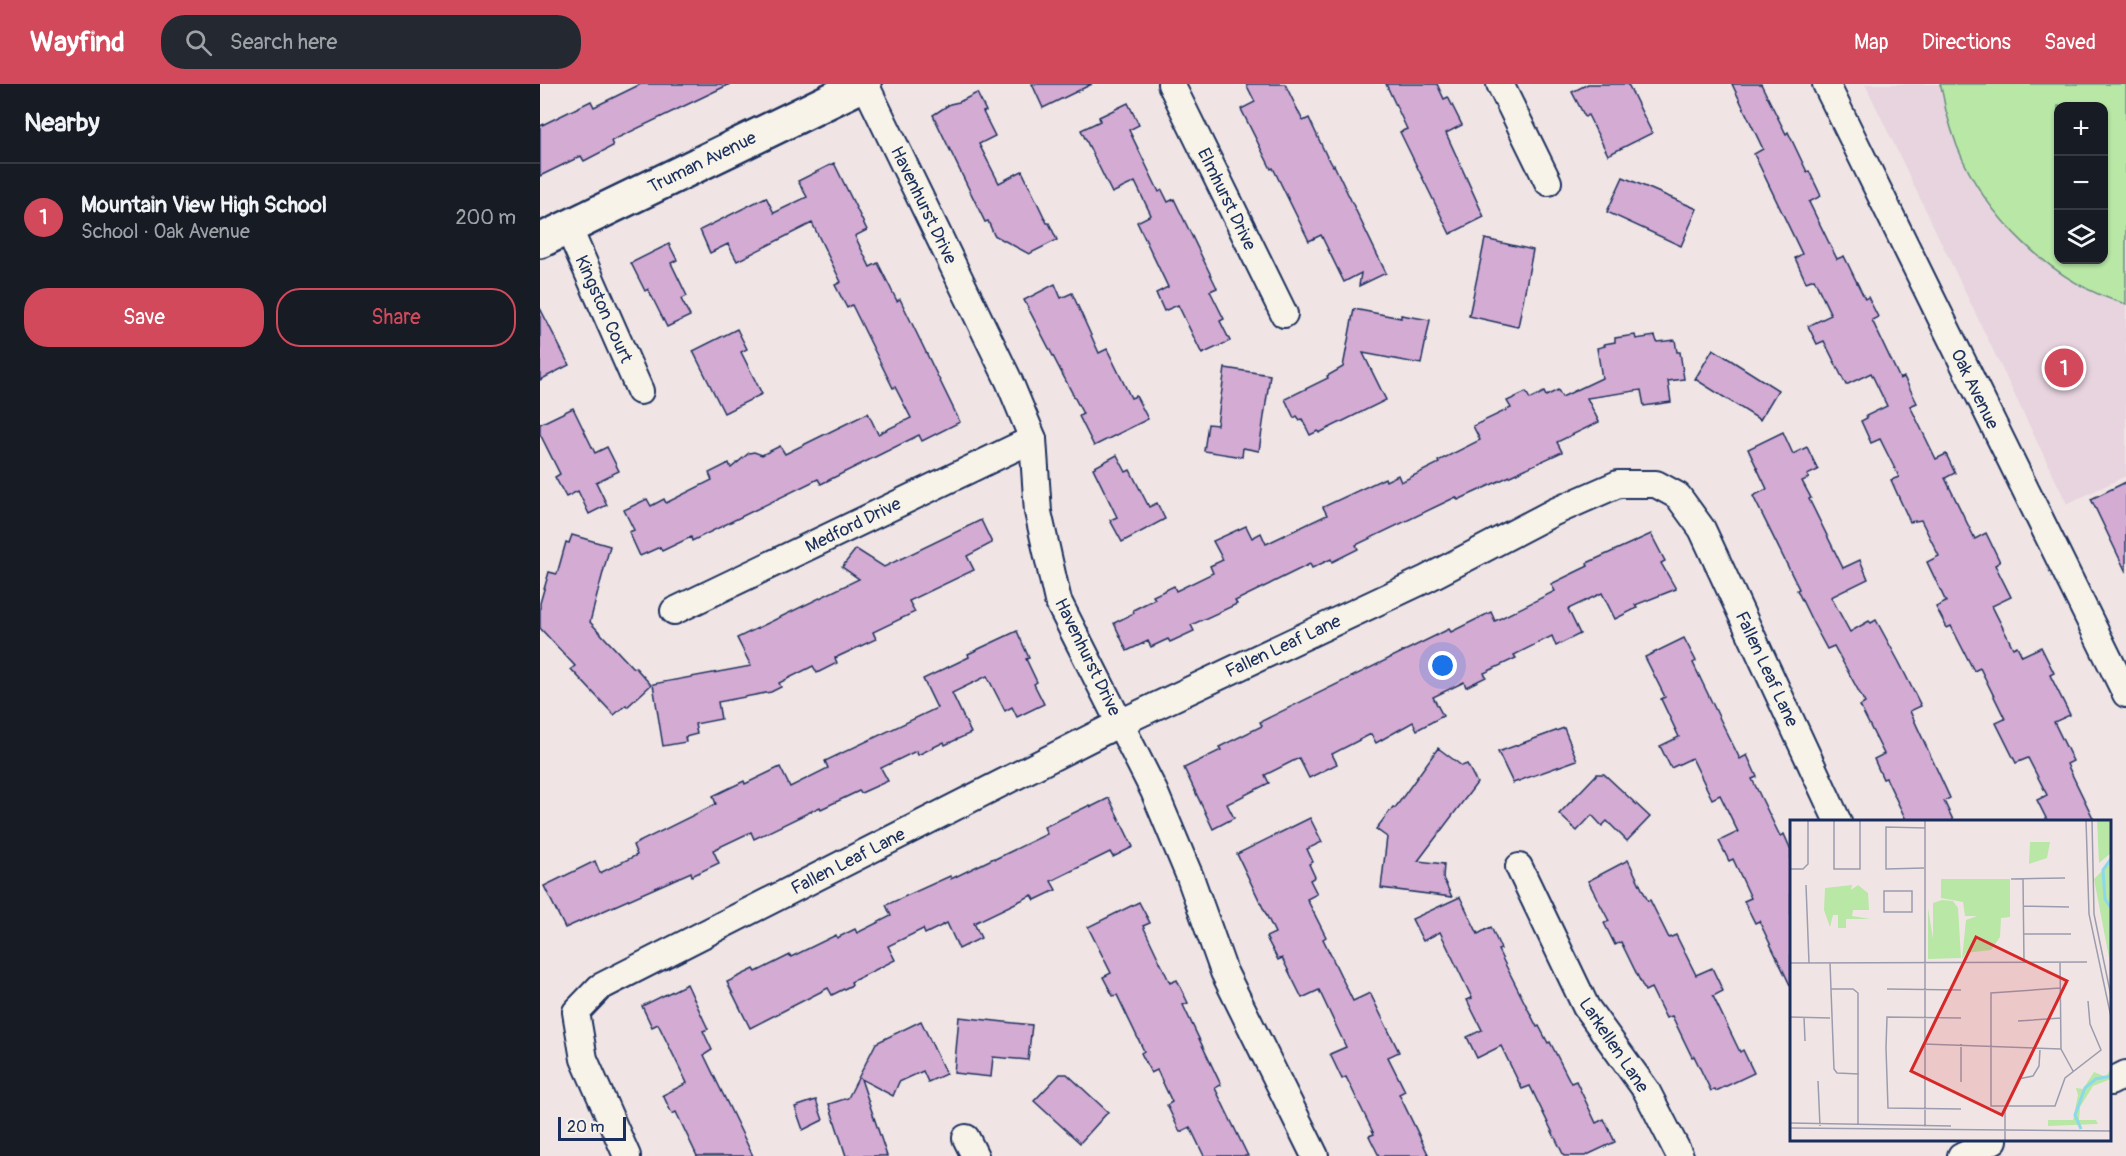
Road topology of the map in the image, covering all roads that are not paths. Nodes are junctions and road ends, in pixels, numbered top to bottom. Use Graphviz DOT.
graph roads {
  1 [pos="865,84"];
  2 [pos="1171,84"];
  3 [pos="1500,84"];
  4 [pos="1826,84"];
  5 [pos="1548,182"];
  6 [pos="554,234"];
  7 [pos="1284,314"];
  8 [pos="640,391"];
  9 [pos="1033,439"];
  10 [pos="674,611"];
  11 [pos="2115,646"];
  12 [pos="2126,694"];
  13 [pos="1120,723"];
  14 [pos="1837,820"];
  15 [pos="1519,867"];
  16 [pos="2126,1074"];
  17 [pos="2111,1081"];
  18 [pos="1992,1141"];
  19 [pos="626,1156"];
  20 [pos="1315,1156"];
  21 [pos="1680,1156"];
  22 [pos="1961,1156"];
  1 -- 6 [label="street, Truman Avenue"];
  1 -- 9 [label="street, Havenhurst Drive"];
  2 -- 7 [label="street, Elmhurst Drive"];
  3 -- 5 [label="street"];
  4 -- 11 [label="street, Oak Avenue"];
  6 -- 8 [label="street, Kingston Court"];
  9 -- 10 [label="street, Medford Drive"];
  9 -- 13 [label="street, Havenhurst Drive"];
  11 -- 12 [label="street, Oak Avenue"];
  13 -- 14 [label="street, Fallen Leaf Lane"];
  13 -- 19 [label="street, Fallen Leaf Lane"];
  13 -- 20 [label="street, Havenhurst Drive"];
  15 -- 21 [label="street, Larkellen Lane"];
  16 -- 17 [label="street"];
  18 -- 22 [label="street"];
}
